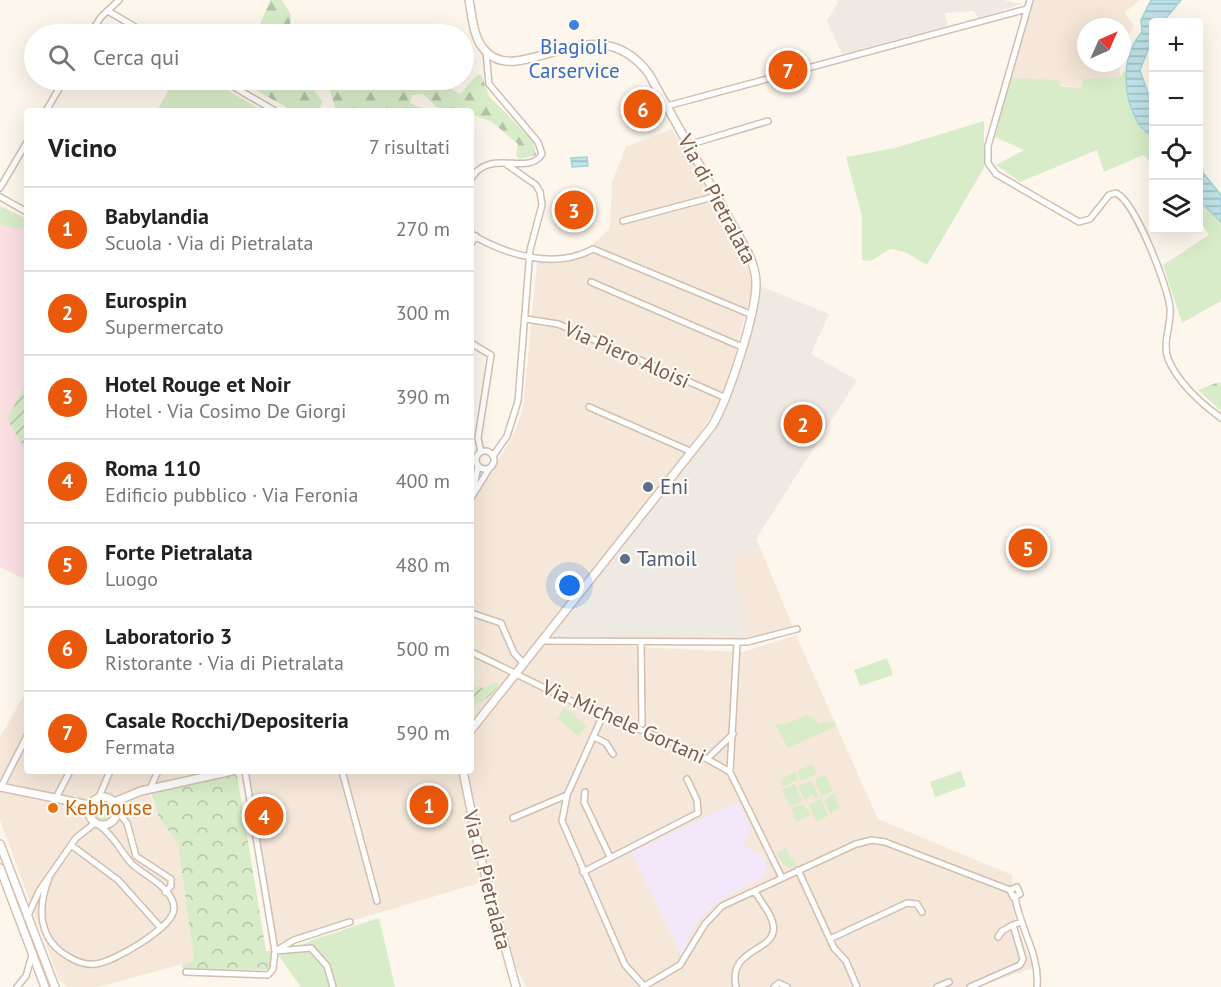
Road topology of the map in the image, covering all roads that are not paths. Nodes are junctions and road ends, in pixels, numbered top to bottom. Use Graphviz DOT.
graph roads {
  1 [pos="119,0"];
  2 [pos="469,0"];
  3 [pos="1030,0"];
  4 [pos="1027,9"];
  5 [pos="108,11"];
  6 [pos="97,24"];
  7 [pos="130,24"];
  8 [pos="486,52"];
  9 [pos="58,90"];
  10 [pos="239,90"];
  11 [pos="667,106"];
  12 [pos="48,108"];
  13 [pos="270,108"];
  14 [pos="768,121"];
  15 [pos="688,144"];
  16 [pos="24,147"];
  17 [pos="506,164"];
  18 [pos="474,174"];
  19 [pos="0,188"];
  20 [pos="717,196"];
  21 [pos="0,197"];
  22 [pos="24,210"];
  23 [pos="623,221"];
  24 [pos="474,235"];
  25 [pos="531,257"];
  26 [pos="591,282"];
  27 [pos="750,314"];
  28 [pos="526,319"];
  29 [pos="474,345"];
  30 [pos="742,347"];
  31 [pos="726,398"];
  32 [pos="589,407"];
  33 [pos="1221,418"];
  34 [pos="481,452"];
  35 [pos="692,452"];
  36 [pos="493,456"];
  37 [pos="478,466"];
  38 [pos="489,469"];
  39 [pos="474,485"];
  40 [pos="474,492"];
  41 [pos="474,614"];
  42 [pos="797,629"];
  43 [pos="544,641"];
  44 [pos="641,642"];
  45 [pos="737,642"];
  46 [pos="474,653"];
  47 [pos="524,664"];
  48 [pos="517,673"];
  49 [pos="603,715"];
  50 [pos="474,719"];
  51 [pos="642,724"];
  52 [pos="733,735"];
  53 [pos="594,737"];
  54 [pos="24,742"];
  55 [pos="613,754"];
  56 [pos="707,759"];
  57 [pos="730,772"];
  58 [pos="68,774"];
  59 [pos="109,774"];
  60 [pos="157,774"];
  61 [pos="218,774"];
  62 [pos="246,774"];
  63 [pos="343,774"];
  64 [pos="464,774"];
  65 [pos="687,779"];
  66 [pos="0,787"];
  67 [pos="150,789"];
  68 [pos="585,792"];
  69 [pos="567,795"];
  70 [pos="99,797"];
  71 [pos="56,798"];
  72 [pos="114,802"];
  73 [pos="89,805"];
  74 [pos="117,811"];
  75 [pos="513,818"];
  76 [pos="97,824"];
  77 [pos="0,844"];
  78 [pos="71,844"];
  79 [pos="610,857"];
  80 [pos="0,868"];
  81 [pos="798,870"];
  82 [pos="583,872"];
  83 [pos="49,878"];
  84 [pos="782,878"];
  85 [pos="1010,890"];
  86 [pos="755,891"];
  87 [pos="165,892"];
  88 [pos="1015,897"];
  89 [pos="376,901"];
  90 [pos="922,912"];
  91 [pos="28,917"];
  92 [pos="20,921"];
  93 [pos="350,922"];
  94 [pos="1021,922"];
  95 [pos="1013,925"];
  96 [pos="161,928"];
  97 [pos="998,937"];
  98 [pos="831,939"];
  99 [pos="275,951"];
  100 [pos="32,955"];
  101 [pos="186,972"];
  102 [pos="949,982"];
  103 [pos="19,987"];
  104 [pos="45,987"];
  105 [pos="55,987"];
  106 [pos="333,987"];
  107 [pos="516,987"];
  108 [pos="644,987"];
  109 [pos="736,987"];
  110 [pos="774,987"];
  111 [pos="788,987"];
  112 [pos="857,987"];
  113 [pos="937,987"];
  114 [pos="970,987"];
  115 [pos="1037,987"];
  1 -- 5 [label="street"];
  2 -- 8 [label="street"];
  3 -- 4 [label="street"];
  4 -- 11 [label="street"];
  4 -- 33 [label="street"];
  5 -- 6 [label="street"];
  5 -- 7 [label="street"];
  8 -- 11 [label="street, Via di Pietralata"];
  8 -- 17 [label="street"];
  9 -- 12 [label="street"];
  10 -- 13 [label="street"];
  11 -- 15 [label="street, Via di Pietralata"];
  14 -- 15 [label="street"];
  15 -- 20 [label="street, Via di Pietralata"];
  16 -- 19 [label="street"];
  17 -- 18 [label="street"];
  17 -- 25 [label="street"];
  20 -- 23 [label="street"];
  20 -- 27 [label="street, Via di Pietralata"];
  21 -- 22 [label="street"];
  24 -- 25 [label="street"];
  25 -- 27 [label="street"];
  25 -- 28 [label="street"];
  26 -- 30 [label="street"];
  27 -- 30 [label="street, Via di Pietralata"];
  28 -- 31 [label="street, Via Piero Aloisi"];
  28 -- 36 [label="street"];
  29 -- 34 [label="street"];
  30 -- 31 [label="street, Via di Pietralata"];
  31 -- 35 [label="street, Via di Pietralata"];
  32 -- 35 [label="street"];
  34 -- 36 [label="street"];
  34 -- 37 [label="street"];
  35 -- 43 [label="street, Via di Pietralata"];
  36 -- 38 [label="street"];
  37 -- 38 [label="street"];
  37 -- 39 [label="street"];
  38 -- 40 [label="street"];
  41 -- 47 [label="street"];
  42 -- 45 [label="street"];
  43 -- 44 [label="street"];
  43 -- 47 [label="street, Via di Pietralata"];
  44 -- 45 [label="street"];
  44 -- 51 [label="street"];
  45 -- 52 [label="street"];
  46 -- 48 [label="street, Via Michele Gortani"];
  47 -- 48 [label="street, Via di Pietralata"];
  48 -- 49 [label="street, Via Michele Gortani"];
  48 -- 50 [label="street, Via di Pietralata"];
  49 -- 53 [label="street"];
  49 -- 56 [label="street, Via Michele Gortani"];
  52 -- 56 [label="street"];
  52 -- 57 [label="street"];
  53 -- 55 [label="street"];
  53 -- 69 [label="street"];
  54 -- 66 [label="street"];
  56 -- 57 [label="street, Via Michele Gortani"];
  57 -- 84 [label="street"];
  58 -- 71 [label="street"];
  59 -- 70 [label="street"];
  60 -- 67 [label="street"];
  61 -- 67 [label="street"];
  62 -- 99 [label="street"];
  63 -- 89 [label="street"];
  64 -- 107 [label="street, Via di Pietralata"];
  65 -- 79 [label="street"];
  66 -- 71 [label="street"];
  67 -- 72 [label="street"];
  68 -- 79 [label="street"];
  69 -- 75 [label="street"];
  69 -- 82 [label="street"];
  70 -- 72 [label="street"];
  70 -- 73 [label="street"];
  71 -- 73 [label="street"];
  72 -- 74 [label="street"];
  73 -- 76 [label="street"];
  74 -- 76 [label="street"];
  74 -- 87 [label="street"];
  76 -- 78 [label="street"];
  76 -- 87 [label="street"];
  77 -- 91 [label="street"];
  78 -- 83 [label="street"];
  78 -- 96 [label="street"];
  79 -- 82 [label="street"];
  80 -- 92 [label="street"];
  81 -- 84 [label="street"];
  81 -- 85 [label="street"];
  81 -- 98 [label="street"];
  82 -- 108 [label="street"];
  83 -- 91 [label="street"];
  83 -- 96 [label="street"];
  84 -- 86 [label="street"];
  85 -- 88 [label="street"];
  85 -- 88 [label="street"];
  86 -- 108 [label="street"];
  86 -- 109 [label="street"];
  87 -- 96 [label="street"];
  88 -- 94 [label="street"];
  90 -- 98 [label="street"];
  91 -- 92 [label="street"];
  91 -- 105 [label="street"];
  92 -- 100 [label="street"];
  93 -- 99 [label="street"];
  94 -- 95 [label="street"];
  94 -- 115 [label="street"];
  95 -- 97 [label="street"];
  95 -- 114 [label="street"];
  98 -- 112 [label="street"];
  99 -- 101 [label="street"];
  99 -- 106 [label="street"];
  100 -- 103 [label="street"];
  100 -- 104 [label="street"];
  102 -- 113 [label="street"];
  110 -- 111 [label="street"];
}
